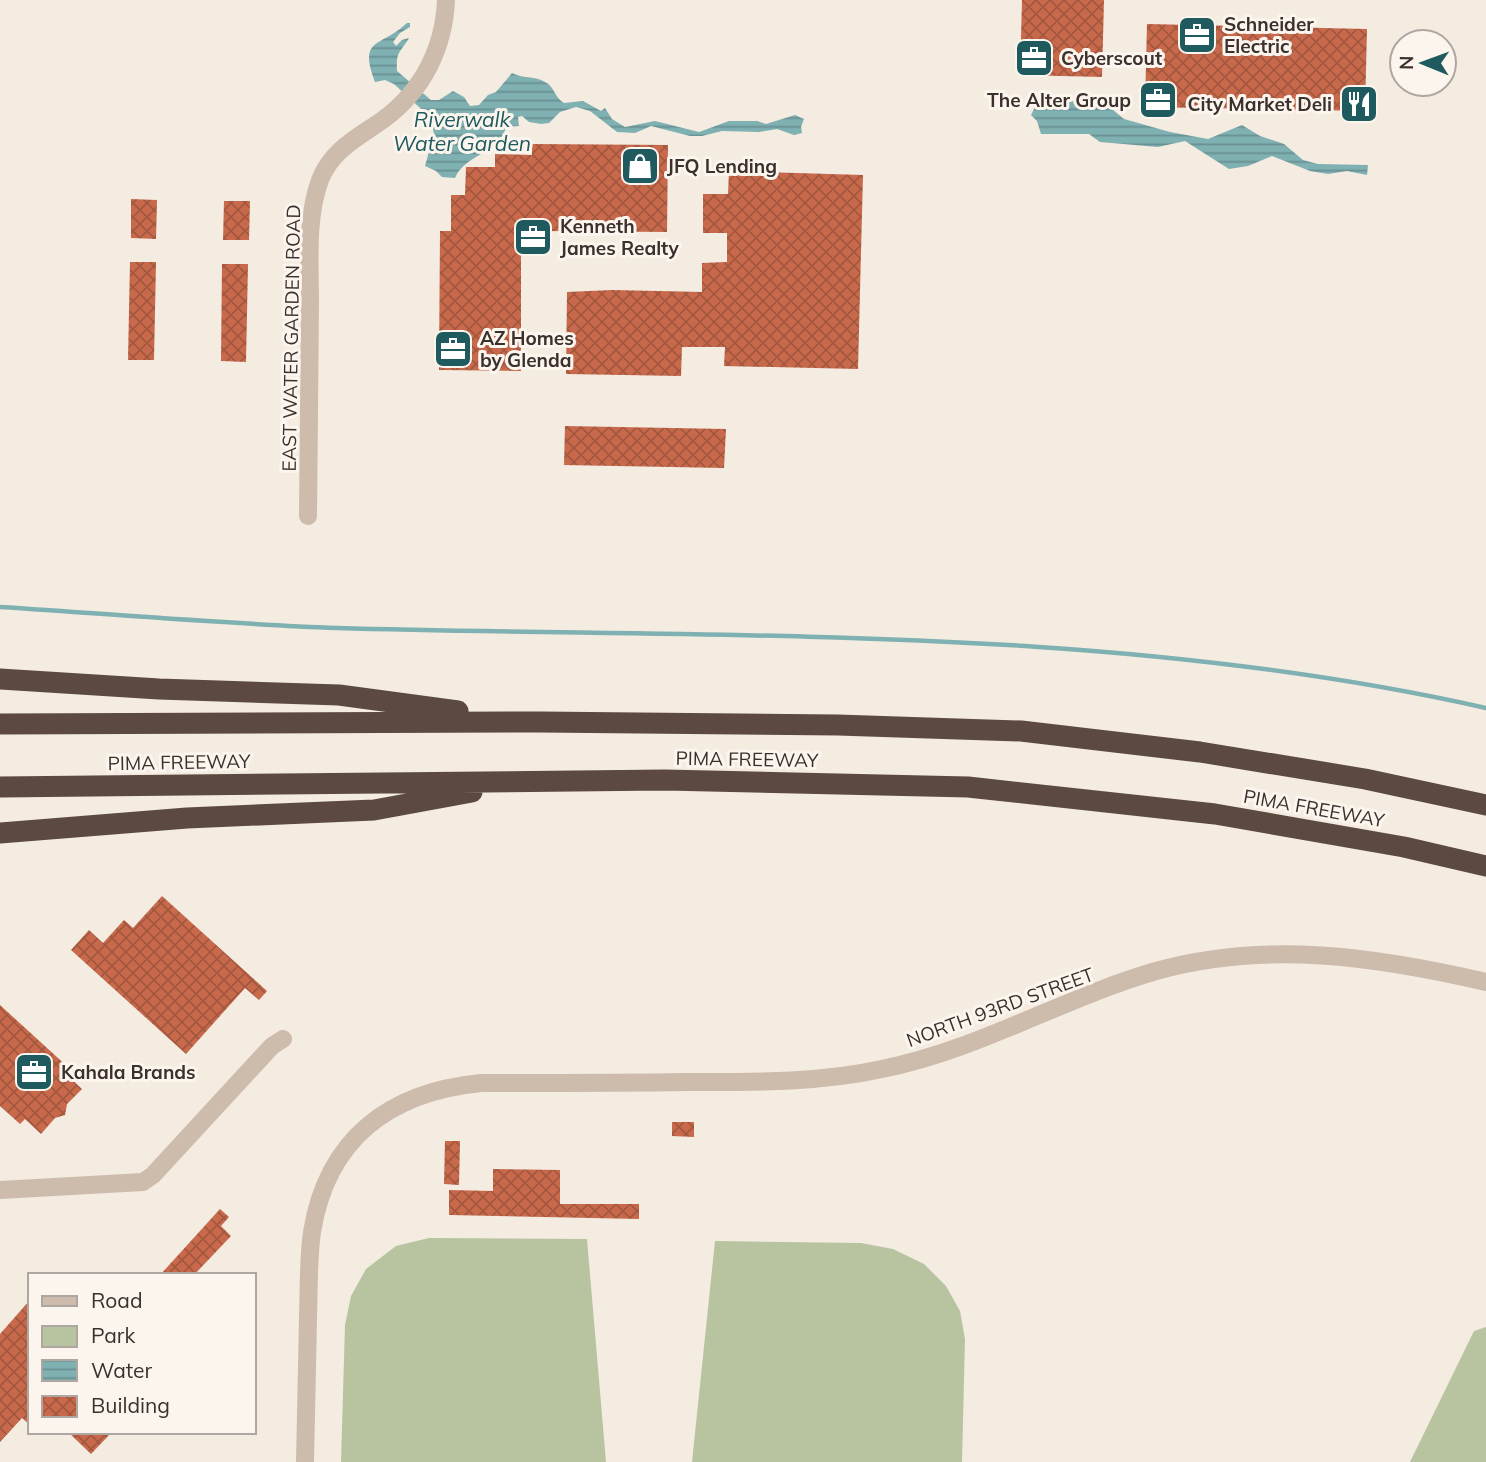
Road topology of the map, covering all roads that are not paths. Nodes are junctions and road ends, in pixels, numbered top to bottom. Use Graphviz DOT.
graph roads {
  1 [pos="446,0"];
  2 [pos="308,516"];
  3 [pos="0,679"];
  4 [pos="540,722"];
  5 [pos="0,724"];
  6 [pos="547,781"];
  7 [pos="0,787"];
  8 [pos="1486,805"];
  9 [pos="0,833"];
  10 [pos="1486,866"];
  11 [pos="1486,982"];
  12 [pos="283,1039"];
  13 [pos="0,1190"];
  14 [pos="304,1462"];
  1 -- 2 [label="street, EAST WATER GARDEN ROAD"];
  3 -- 4 [label="highway"];
  4 -- 5 [label="highway, PIMA FREEWAY"];
  4 -- 8 [label="highway, PIMA FREEWAY"];
  6 -- 7 [label="highway, PIMA FREEWAY"];
  6 -- 9 [label="highway"];
  6 -- 10 [label="highway, PIMA FREEWAY"];
  11 -- 14 [label="street, NORTH 93RD STREET"];
  12 -- 13 [label="street"];
}
